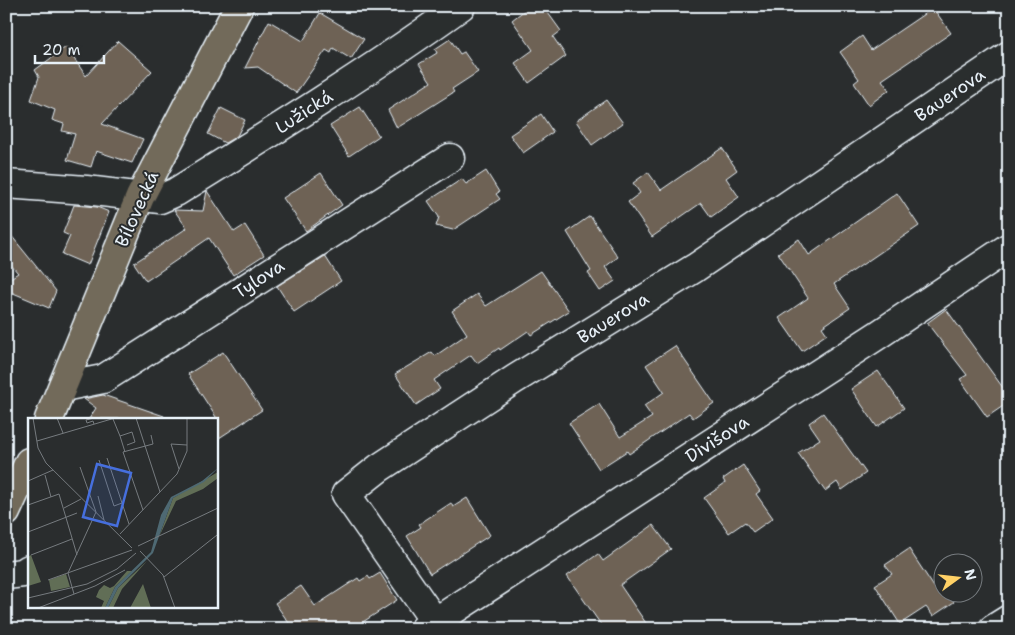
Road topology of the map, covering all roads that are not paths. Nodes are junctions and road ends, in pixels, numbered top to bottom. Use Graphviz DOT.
graph roads {
  1 [pos="239,6"];
  2 [pos="461,6"];
  3 [pos="1009,55"];
  4 [pos="450,158"];
  5 [pos="6,184"];
  6 [pos="140,197"];
  7 [pos="1009,247"];
  8 [pos="62,387"];
  9 [pos="48,418"];
  10 [pos="28,464"];
  11 [pos="6,512"];
  12 [pos="28,570"];
  13 [pos="6,575"];
  14 [pos="1009,619"];
  15 [pos="430,625"];
  16 [pos="993,629"];
  1 -- 6 [label="main road, Bílovecká"];
  2 -- 6 [label="street, Lužická"];
  3 -- 15 [label="street, Bauerova"];
  4 -- 8 [label="street, Tylova"];
  5 -- 6 [label="street, Lužická"];
  6 -- 8 [label="main road, Bílovecká"];
  7 -- 15 [label="street, Divišova"];
  8 -- 9 [label="main road, Bílovecká"];
  10 -- 11 [label="main road"];
  12 -- 13 [label="street"];
  14 -- 16 [label="street"];
}
